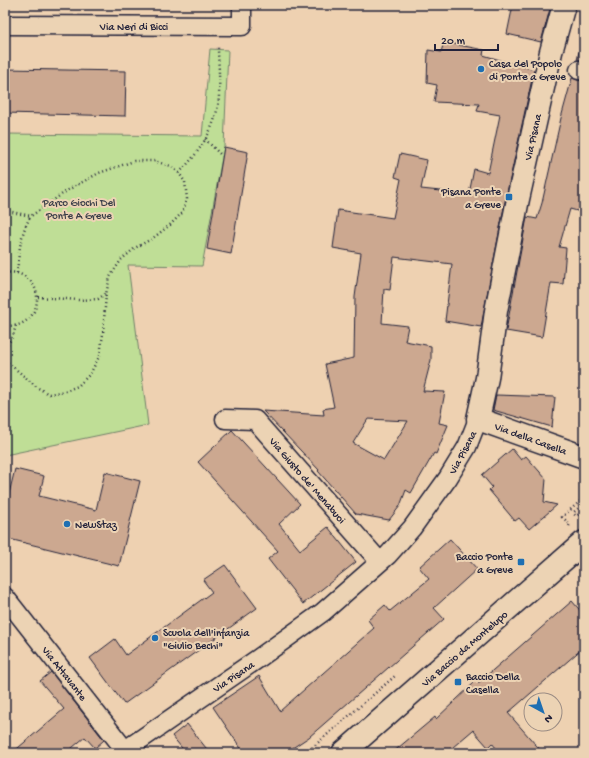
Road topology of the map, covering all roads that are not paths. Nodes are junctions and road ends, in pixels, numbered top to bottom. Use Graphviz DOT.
graph roads {
  1 [pos="242,5"];
  2 [pos="564,5"];
  3 [pos="5,25"];
  4 [pos="225,419"];
  5 [pos="478,419"];
  6 [pos="584,457"];
  7 [pos="584,542"];
  8 [pos="380,562"];
  9 [pos="8,605"];
  10 [pos="123,751"];
  11 [pos="343,753"];
  1 -- 3 [label="street, Via Neri di Bicci"];
  2 -- 5 [label="main road, Via Pisana"];
  4 -- 8 [label="street, Via Giusto de' Menabuoi"];
  5 -- 6 [label="main road, Via della Casella"];
  5 -- 8 [label="street, Via Pisana"];
  7 -- 11 [label="main road, Via Baccio da Montelupo"];
  8 -- 10 [label="street, Via Pisana"];
  9 -- 10 [label="street, Via Attavante"];
}
